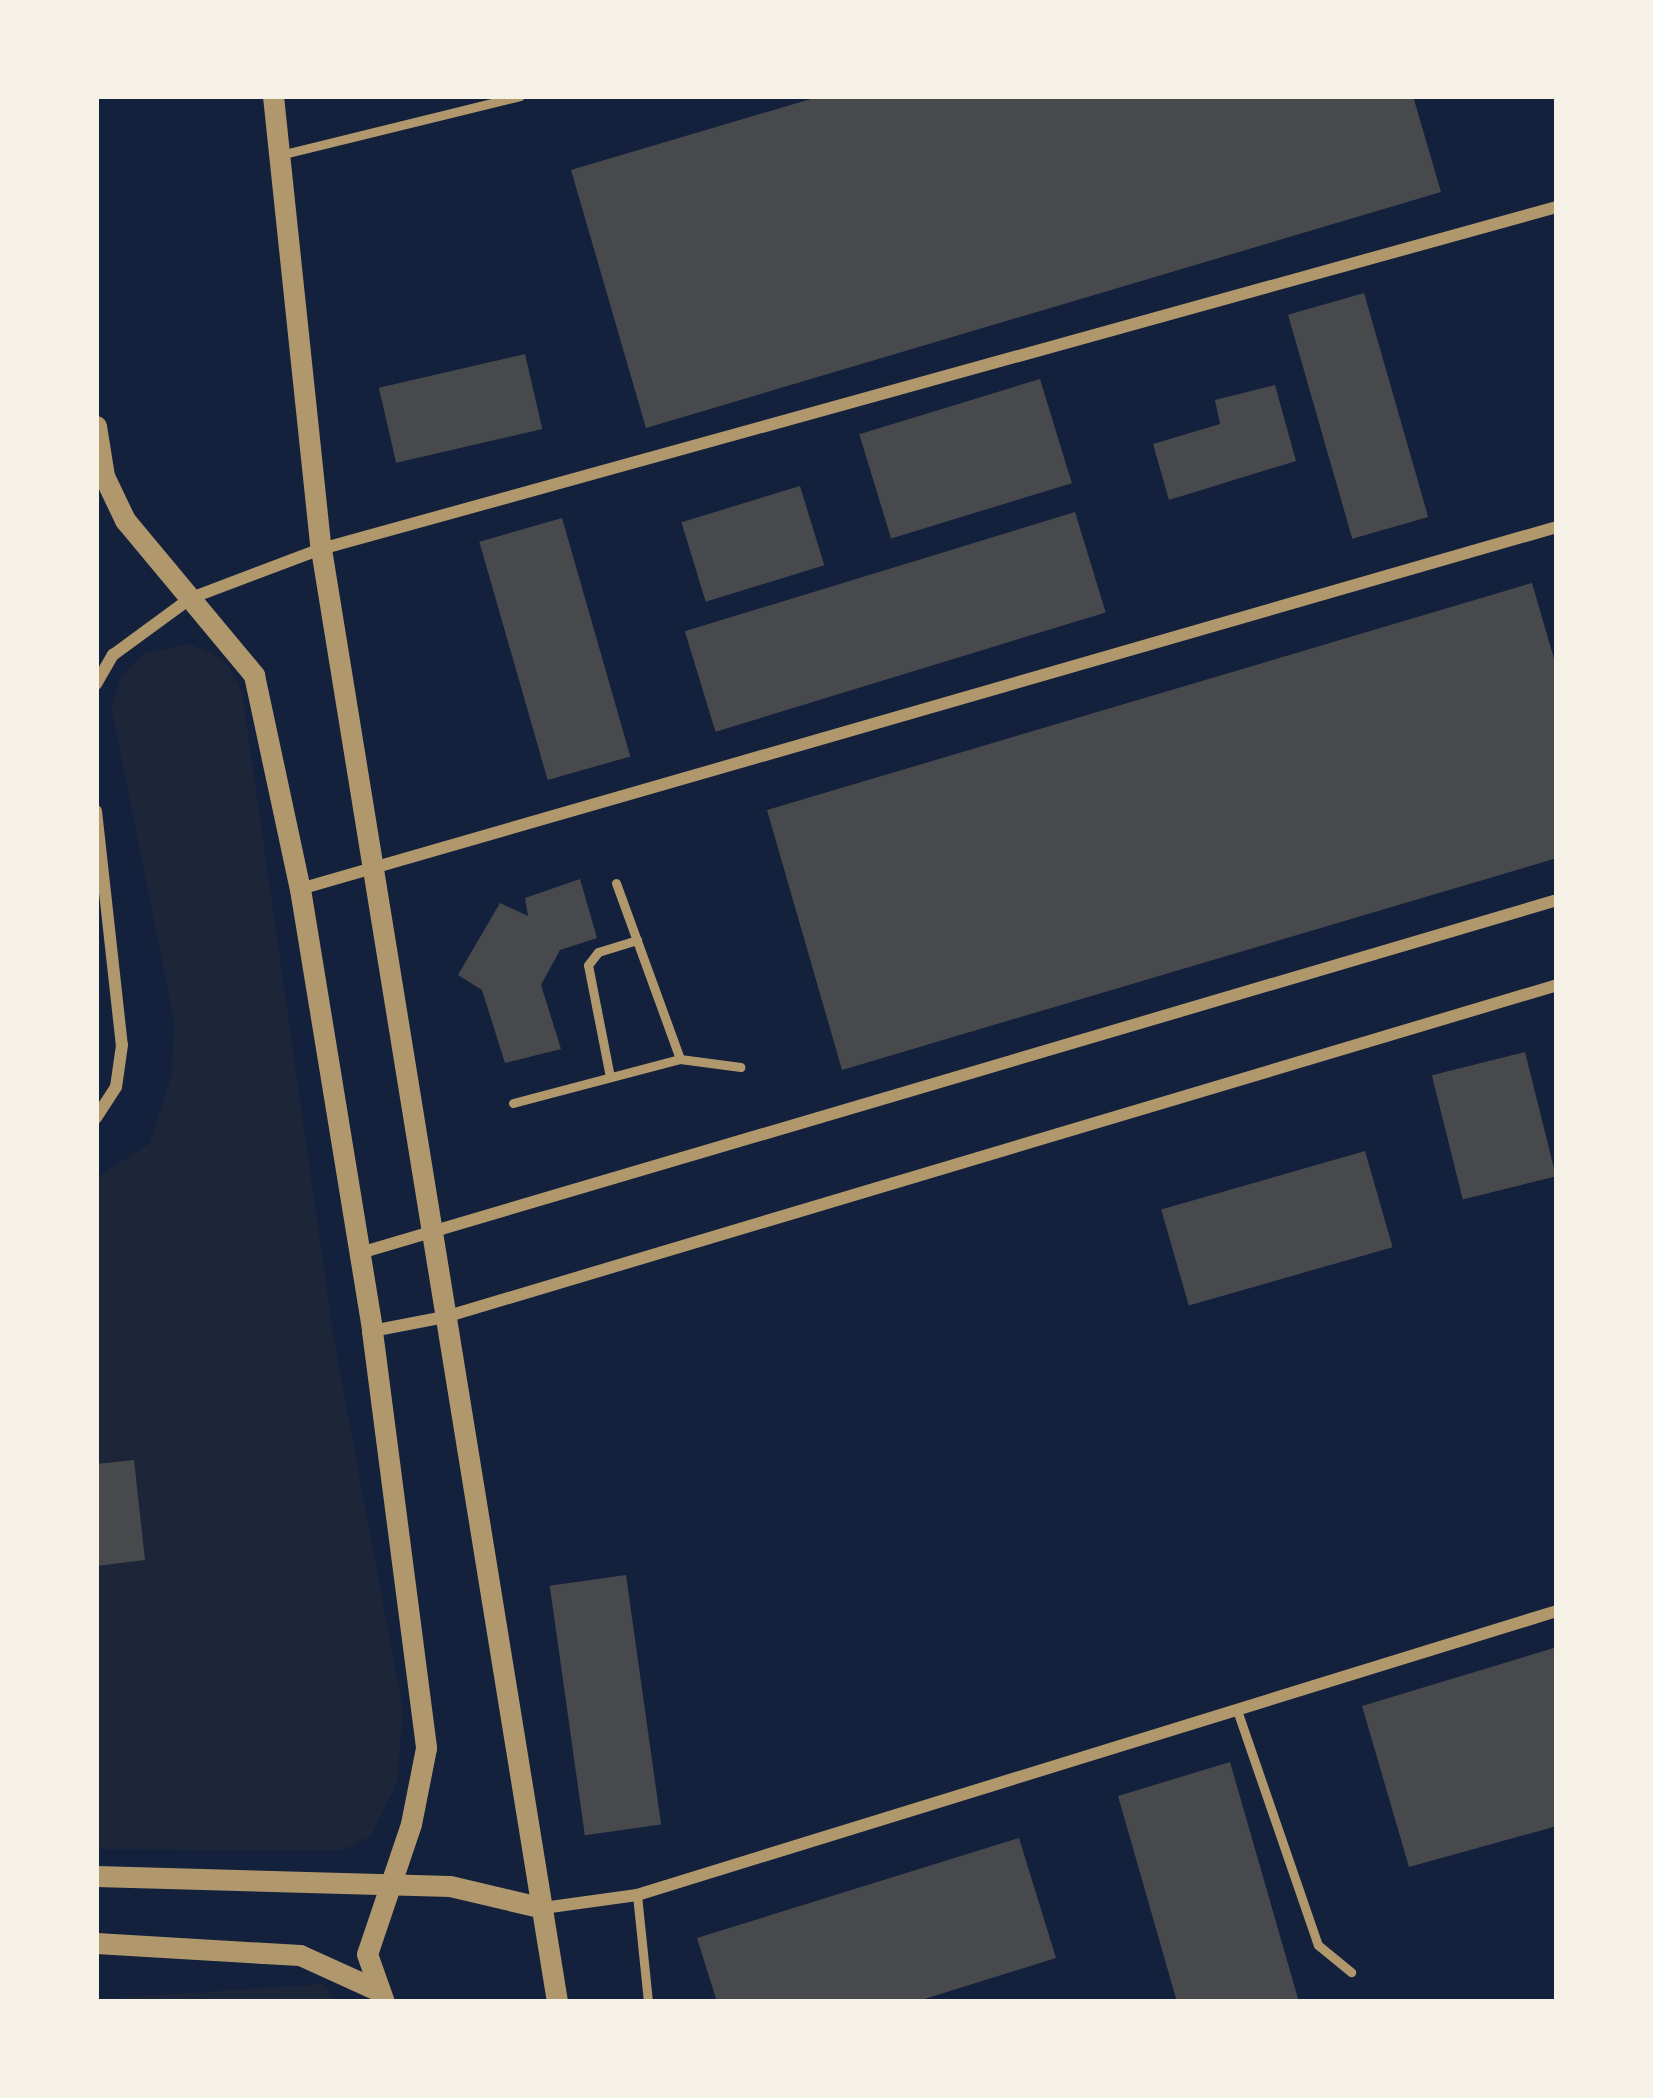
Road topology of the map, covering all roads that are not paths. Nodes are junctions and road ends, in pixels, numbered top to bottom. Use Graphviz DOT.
graph roads {
  1 [pos="273,96"];
  2 [pos="520,96"];
  3 [pos="280,155"];
  4 [pos="1557,207"];
  5 [pos="96,426"];
  6 [pos="1557,527"];
  7 [pos="321,549"];
  8 [pos="190,598"];
  9 [pos="96,684"];
  10 [pos="96,812"];
  11 [pos="376,868"];
  12 [pos="616,883"];
  13 [pos="300,889"];
  14 [pos="1557,900"];
  15 [pos="637,940"];
  16 [pos="1557,985"];
  17 [pos="680,1058"];
  18 [pos="740,1067"];
  19 [pos="610,1077"];
  20 [pos="513,1103"];
  21 [pos="96,1118"];
  22 [pos="437,1232"];
  23 [pos="359,1252"];
  24 [pos="446,1317"];
  25 [pos="372,1331"];
  26 [pos="1557,1611"];
  27 [pos="1238,1713"];
  28 [pos="96,1876"];
  29 [pos="386,1886"];
  30 [pos="637,1894"];
  31 [pos="543,1908"];
  32 [pos="96,1943"];
  33 [pos="1351,1972"];
  34 [pos="379,1995"];
  35 [pos="557,2002"];
  36 [pos="648,2002"];
  1 -- 3 [label="street"];
  2 -- 3 [label="lane"];
  3 -- 7 [label="street"];
  4 -- 7 [label="street"];
  5 -- 8 [label="street"];
  6 -- 11 [label="street"];
  7 -- 8 [label="street"];
  7 -- 11 [label="street"];
  8 -- 9 [label="street"];
  8 -- 13 [label="street"];
  10 -- 21 [label="street"];
  11 -- 13 [label="street"];
  11 -- 22 [label="street"];
  12 -- 15 [label="lane"];
  13 -- 23 [label="street"];
  14 -- 22 [label="street"];
  15 -- 17 [label="lane"];
  15 -- 19 [label="lane"];
  16 -- 24 [label="street"];
  17 -- 18 [label="lane"];
  17 -- 19 [label="lane"];
  19 -- 20 [label="lane"];
  22 -- 23 [label="street"];
  22 -- 24 [label="street"];
  23 -- 25 [label="street"];
  24 -- 25 [label="street"];
  24 -- 31 [label="street"];
  25 -- 29 [label="street"];
  26 -- 27 [label="street"];
  27 -- 30 [label="street"];
  27 -- 33 [label="lane"];
  28 -- 29 [label="street"];
  29 -- 31 [label="street"];
  29 -- 34 [label="street"];
  30 -- 31 [label="street"];
  30 -- 36 [label="lane"];
  31 -- 35 [label="street"];
  32 -- 34 [label="street"];
}
